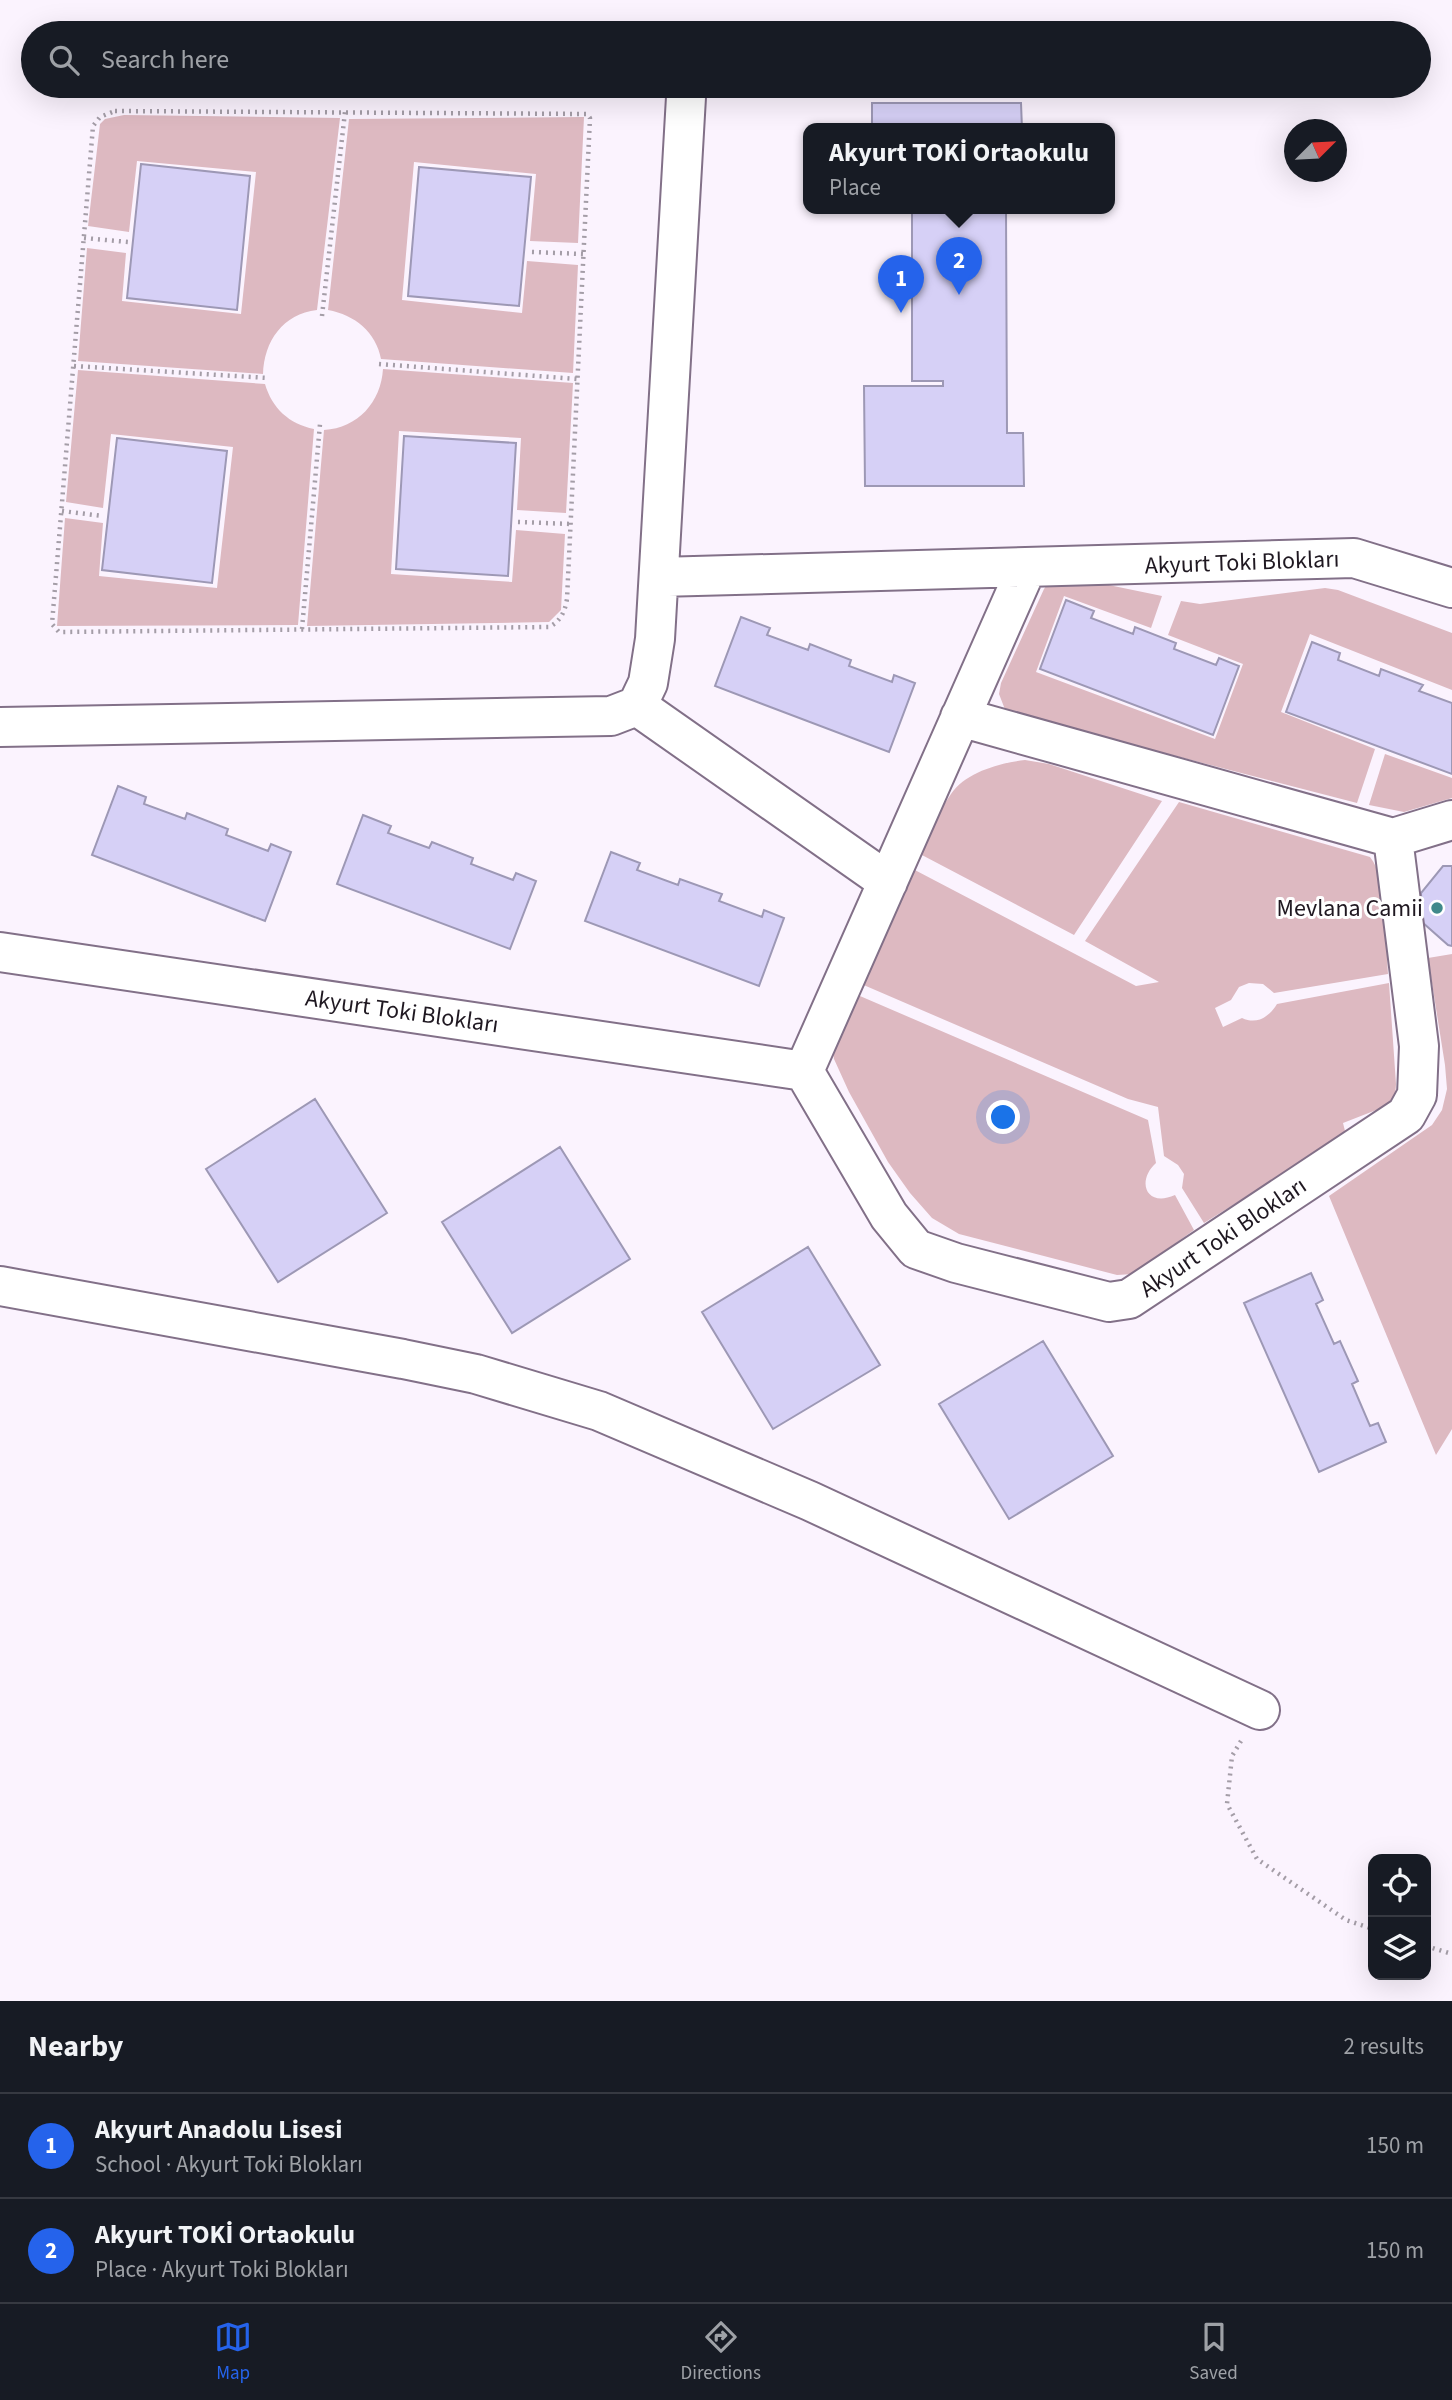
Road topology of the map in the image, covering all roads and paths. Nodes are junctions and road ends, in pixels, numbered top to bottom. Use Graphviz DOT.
graph roads {
  1 [pos="686,98"];
  2 [pos="345,112"];
  3 [pos="84,238"];
  4 [pos="128,242"];
  5 [pos="532,252"];
  6 [pos="583,254"];
  7 [pos="322,316"];
  8 [pos="379,365"];
  9 [pos="74,366"];
  10 [pos="268,378"];
  11 [pos="578,379"];
  12 [pos="320,424"];
  13 [pos="62,511"];
  14 [pos="102,516"];
  15 [pos="518,523"];
  16 [pos="570,524"];
  17 [pos="1027,567"];
  18 [pos="659,578"];
  19 [pos="1452,588"];
  20 [pos="302,630"];
  21 [pos="636,706"];
  22 [pos="960,718"];
  23 [pos="0,727"];
  24 [pos="1452,820"];
  25 [pos="1393,838"];
  26 [pos="888,882"];
  27 [pos="0,952"];
  28 [pos="804,1071"];
  29 [pos="0,1286"];
  30 [pos="1260,1710"];
  31 [pos="1368,1927"];
  32 [pos="1431,1948"];
  33 [pos="1452,1954"];
  1 -- 18 [label="street"];
  2 -- 3 [label="path"];
  2 -- 6 [label="path"];
  2 -- 7 [label="path"];
  3 -- 4 [label="path"];
  3 -- 9 [label="path"];
  5 -- 6 [label="path"];
  6 -- 11 [label="path"];
  8 -- 11 [label="path"];
  9 -- 10 [label="path"];
  9 -- 13 [label="path"];
  11 -- 16 [label="path"];
  12 -- 20 [label="path"];
  13 -- 14 [label="path"];
  13 -- 20 [label="path"];
  15 -- 16 [label="path"];
  16 -- 20 [label="path"];
  17 -- 18 [label="street, Akyurt Toki Blokları"];
  17 -- 19 [label="street, Akyurt Toki Blokları"];
  17 -- 22 [label="street"];
  18 -- 21 [label="street"];
  21 -- 23 [label="street"];
  21 -- 26 [label="street"];
  22 -- 25 [label="street"];
  22 -- 26 [label="street"];
  24 -- 25 [label="street"];
  25 -- 28 [label="street, Akyurt Toki Blokları"];
  26 -- 28 [label="street"];
  27 -- 28 [label="street, Akyurt Toki Blokları"];
  29 -- 30 [label="street"];
  30 -- 31 [label="path"];
  32 -- 33 [label="path"];
}
